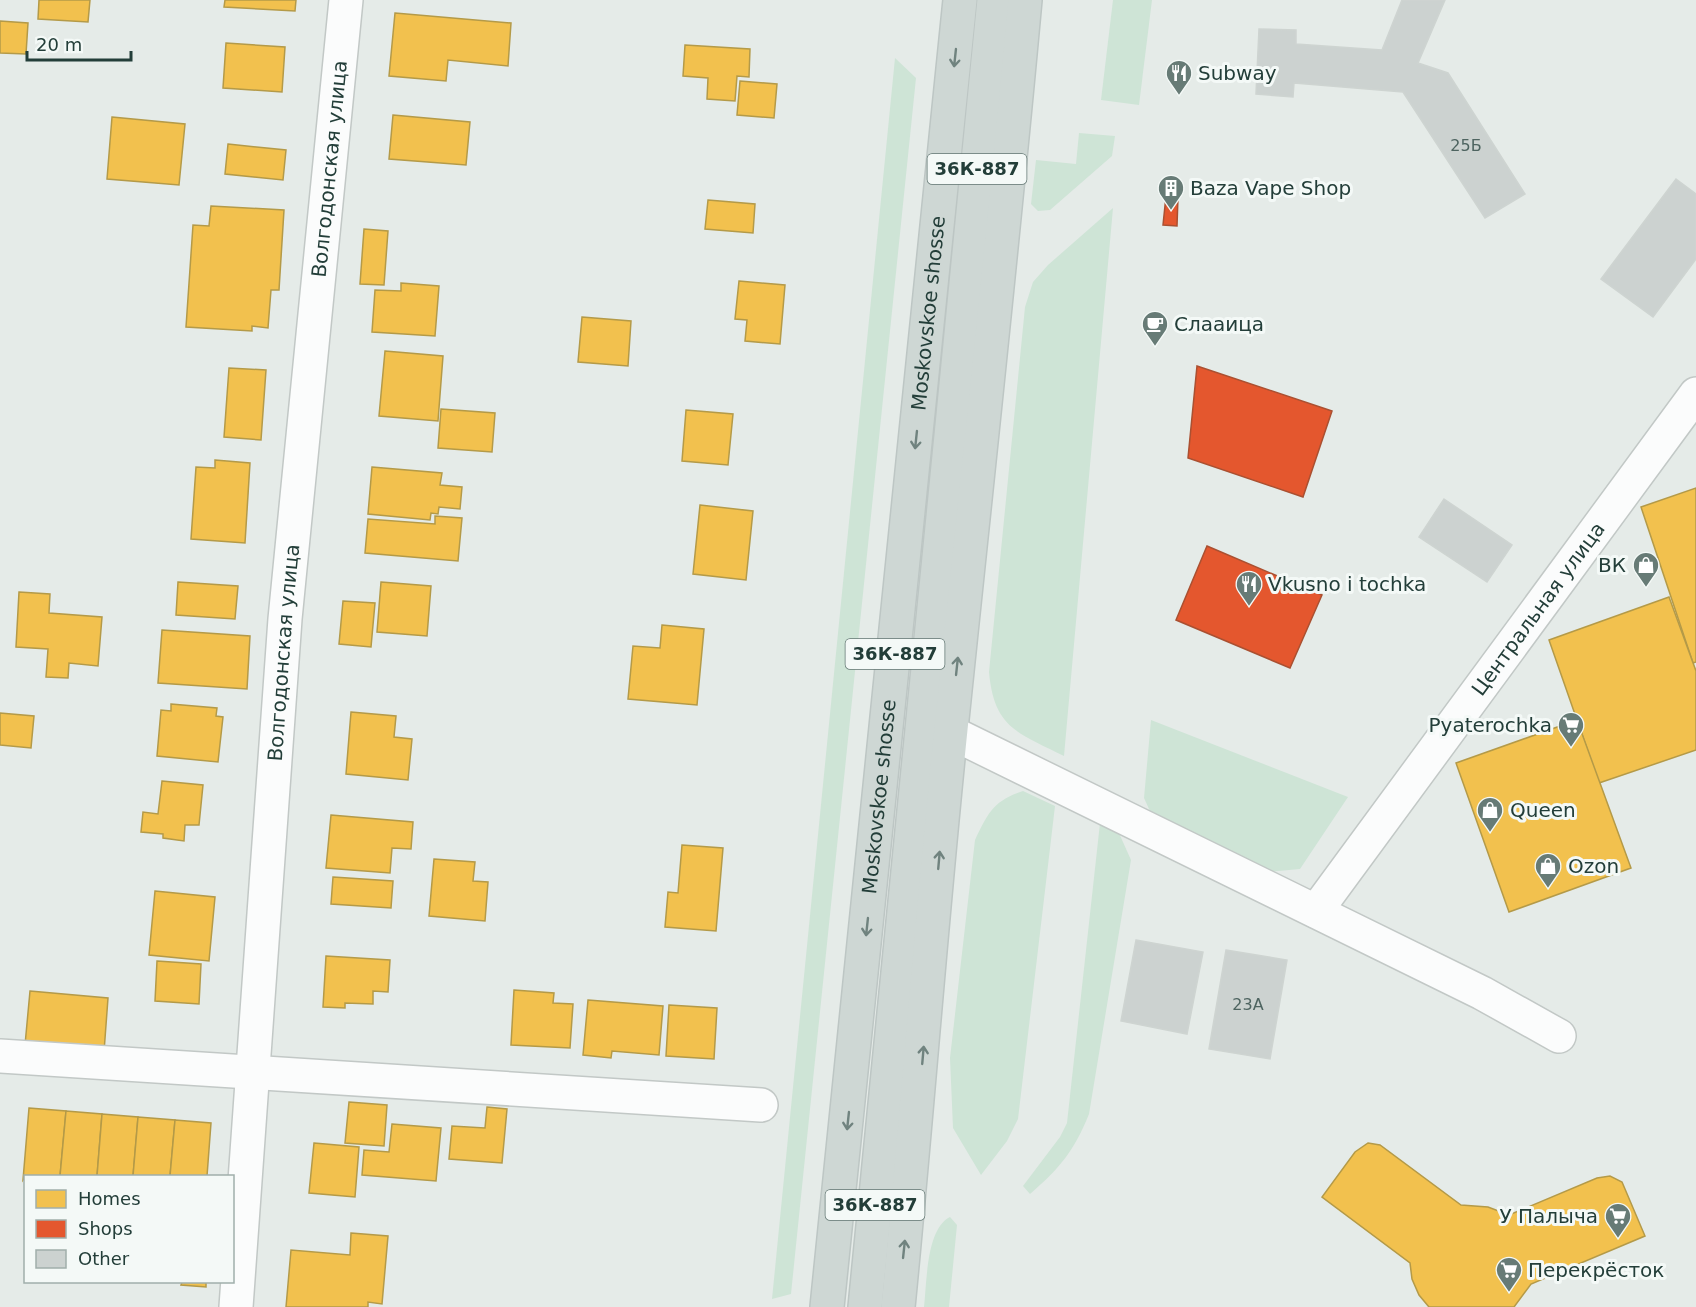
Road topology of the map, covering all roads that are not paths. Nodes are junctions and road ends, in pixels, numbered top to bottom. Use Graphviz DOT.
graph roads {
  1 [pos="346,0"];
  2 [pos="960,0"];
  3 [pos="994,0"];
  4 [pos="1025,0"];
  5 [pos="1696,394"];
  6 [pos="950,732"];
  7 [pos="1316,911"];
  8 [pos="1559,1036"];
  9 [pos="0,1056"];
  10 [pos="252,1074"];
  11 [pos="761,1105"];
  12 [pos="236,1307"];
  13 [pos="827,1307"];
  14 [pos="866,1307"];
  15 [pos="898,1307"];
  1 -- 10 [label="street, Волгодонская улица"];
  2 -- 13 [label="main road, Moskovskoe shosse / 36К-887, one-way"];
  3 -- 14 [label="main road, Moskovskoe shosse / 36К-887"];
  6 -- 4 [label="main road, 36К-887, one-way"];
  5 -- 7 [label="street, Центральная улица"];
  6 -- 7 [label="street"];
  15 -- 6 [label="main road, 36К-887, one-way"];
  7 -- 8 [label="street"];
  9 -- 10 [label="street"];
  10 -- 11 [label="street"];
  10 -- 12 [label="street, Волгодонская улица"];
}
